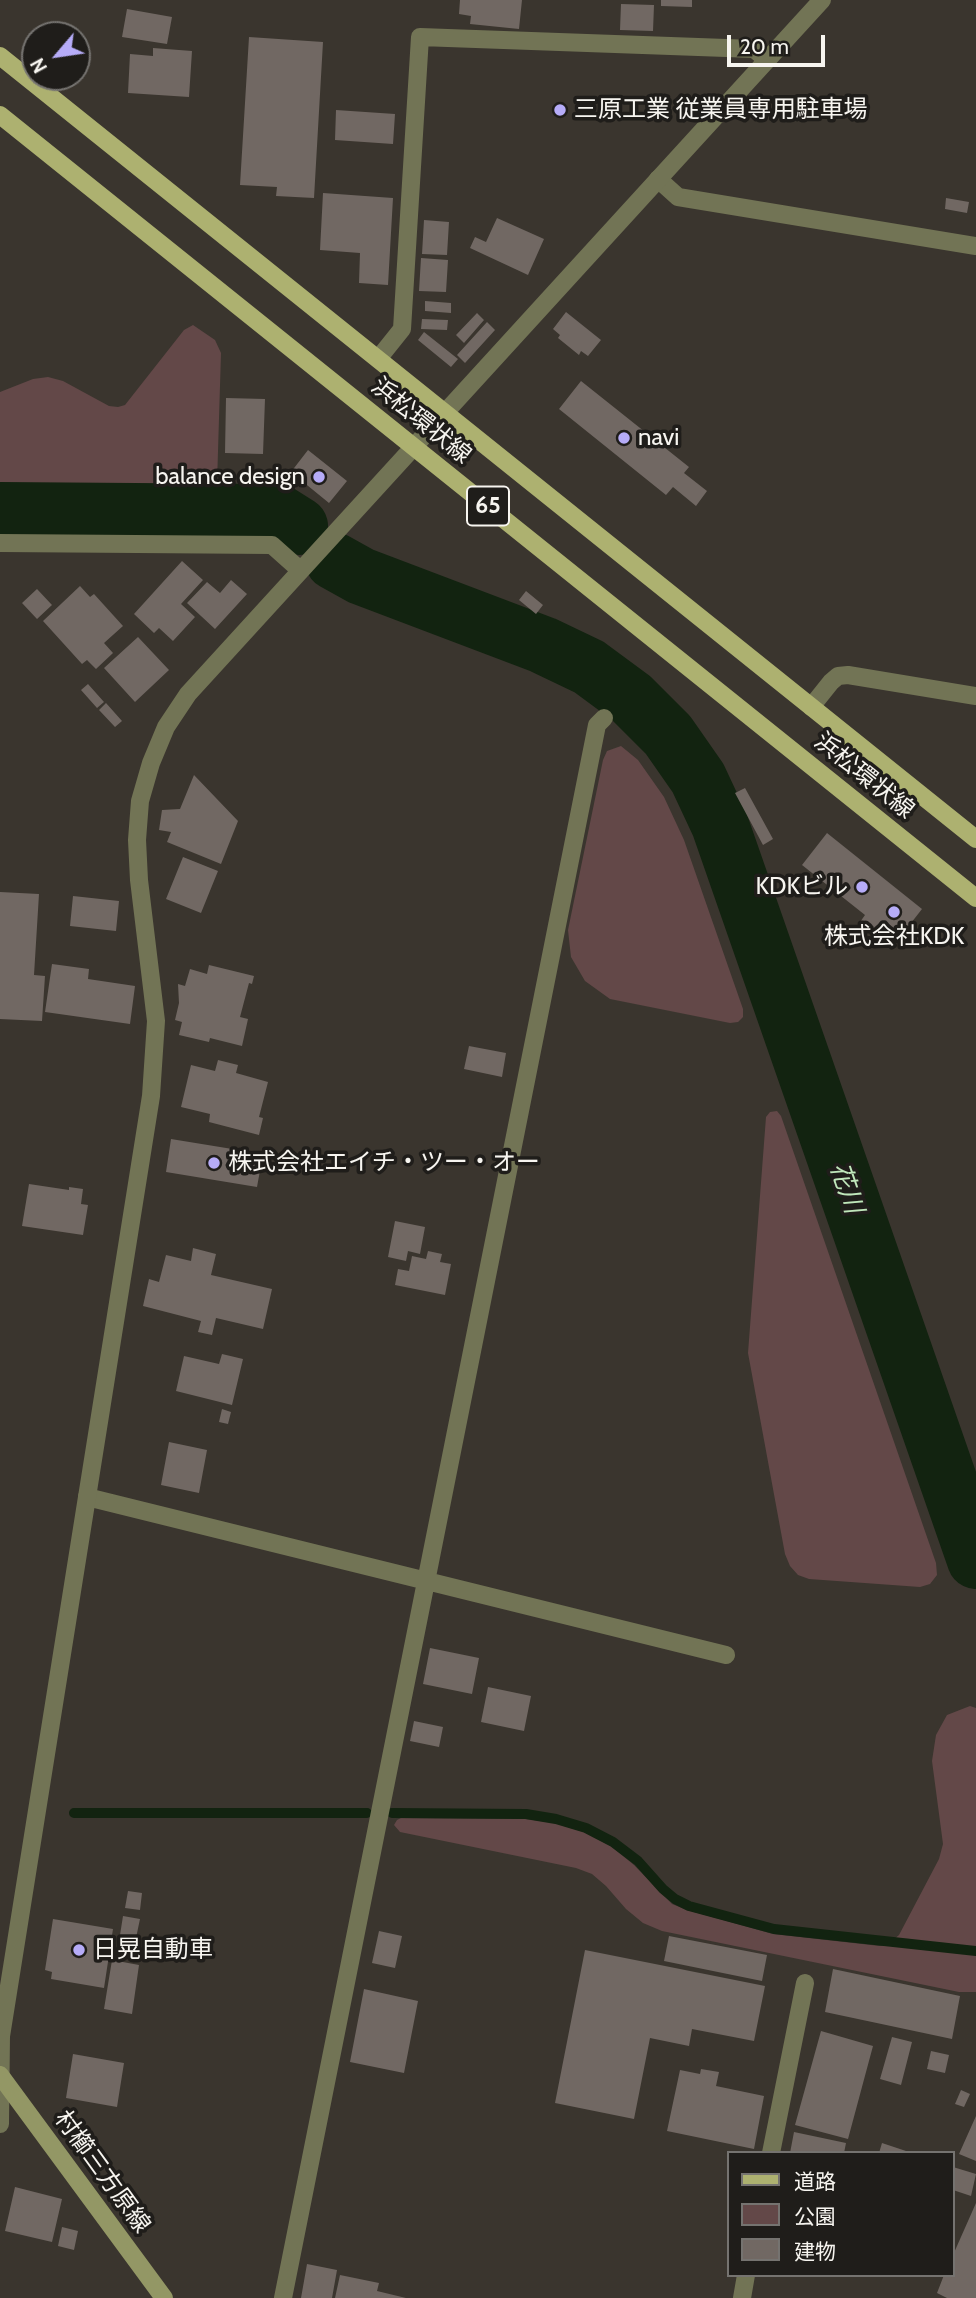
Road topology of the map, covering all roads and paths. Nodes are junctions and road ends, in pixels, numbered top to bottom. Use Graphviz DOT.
graph roads {
  1 [pos="822,0"];
  2 [pos="0,56"];
  3 [pos="767,60"];
  4 [pos="0,115"];
  5 [pos="658,179"];
  6 [pos="976,246"];
  7 [pos="378,359"];
  8 [pos="444,412"];
  9 [pos="413,447"];
  10 [pos="0,543"];
  11 [pos="300,570"];
  12 [pos="976,696"];
  13 [pos="811,707"];
  14 [pos="604,718"];
  15 [pos="976,839"];
  16 [pos="976,898"];
  17 [pos="87,1497"];
  18 [pos="426,1581"];
  19 [pos="726,1655"];
  20 [pos="805,1983"];
  21 [pos="1,2076"];
  22 [pos="0,2124"];
  23 [pos="771,2151"];
  24 [pos="746,2277"];
  25 [pos="164,2298"];
  26 [pos="283,2298"];
  27 [pos="741,2298"];
  1 -- 3 [label="street"];
  2 -- 7 [label="main road, 浜松環状線 / 65"];
  3 -- 5 [label="street"];
  3 -- 7 [label="street"];
  4 -- 9 [label="main road, 浜松環状線 / 65"];
  5 -- 6 [label="street"];
  5 -- 8 [label="street"];
  7 -- 8 [label="main road, 浜松環状線 / 65"];
  8 -- 9 [label="street"];
  8 -- 13 [label="main road, 浜松環状線 / 65"];
  9 -- 11 [label="street"];
  9 -- 16 [label="main road, 浜松環状線 / 65"];
  10 -- 11 [label="street"];
  11 -- 17 [label="street"];
  12 -- 13 [label="street"];
  13 -- 15 [label="main road, 浜松環状線 / 65"];
  14 -- 18 [label="street"];
  17 -- 18 [label="street"];
  17 -- 21 [label="street"];
  18 -- 19 [label="street"];
  18 -- 26 [label="street"];
  20 -- 23 [label="street"];
  21 -- 22 [label="street"];
  21 -- 25 [label="main road, 村櫛三方原線"];
  24 -- 27 [label="street"];
}
